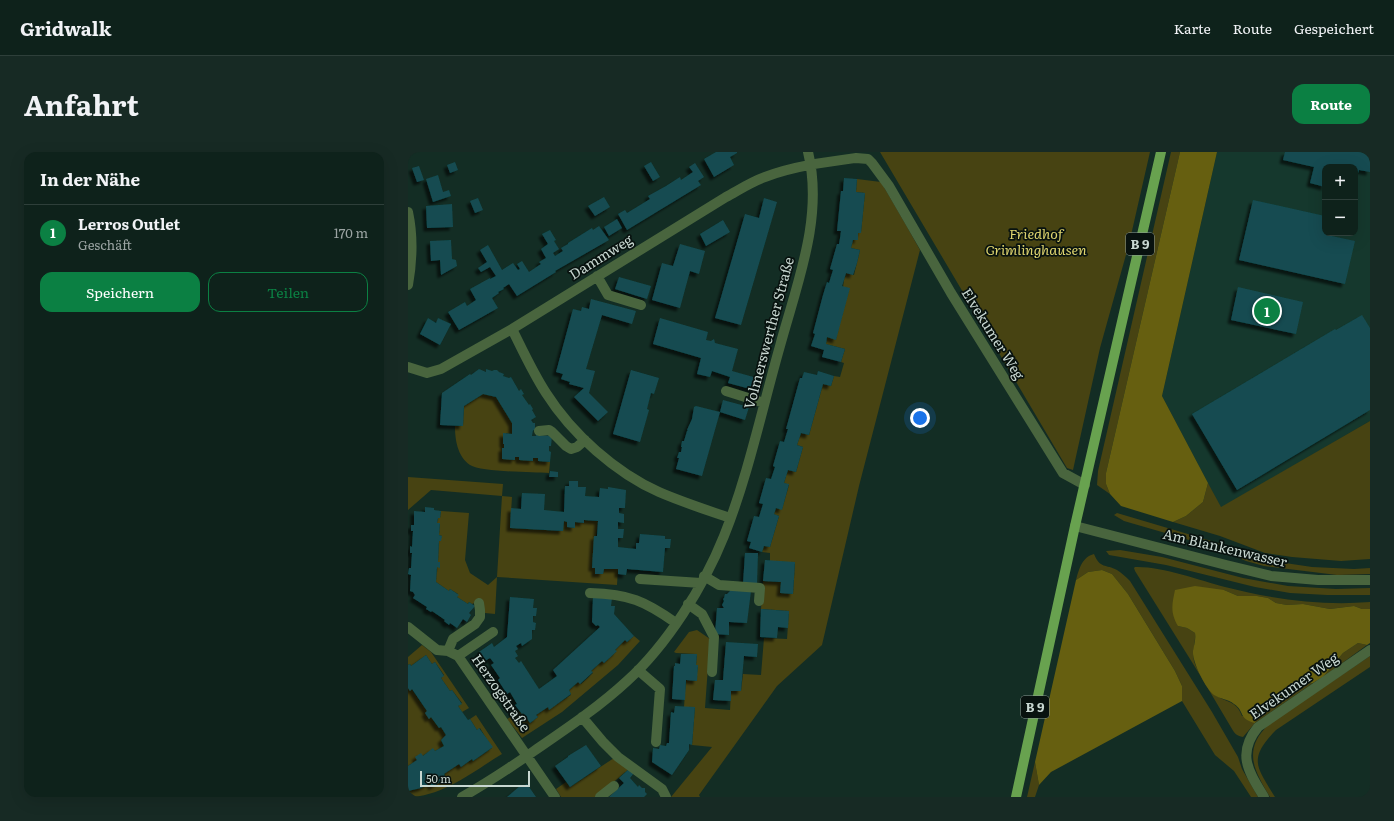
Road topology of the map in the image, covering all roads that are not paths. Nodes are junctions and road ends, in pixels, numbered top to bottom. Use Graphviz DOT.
graph roads {
  1 [pos="808,152"];
  2 [pos="1161,152"];
  3 [pos="811,164"];
  4 [pos="890,186"];
  5 [pos="408,212"];
  6 [pos="409,262"];
  7 [pos="597,276"];
  8 [pos="408,285"];
  9 [pos="641,305"];
  10 [pos="512,329"];
  11 [pos="408,367"];
  12 [pos="726,391"];
  13 [pos="764,403"];
  14 [pos="539,431"];
  15 [pos="585,440"];
  16 [pos="1085,485"];
  17 [pos="730,518"];
  18 [pos="1075,526"];
  19 [pos="640,579"];
  20 [pos="702,580"];
  21 [pos="1370,580"];
  22 [pos="590,593"];
  23 [pos="759,601"];
  24 [pos="479,603"];
  25 [pos="688,604"];
  26 [pos="676,624"];
  27 [pos="408,627"];
  28 [pos="493,632"];
  29 [pos="1370,650"];
  30 [pos="448,651"];
  31 [pos="458,656"];
  32 [pos="638,670"];
  33 [pos="712,672"];
  34 [pos="582,717"];
  35 [pos="656,742"];
  36 [pos="527,756"];
  37 [pos="614,786"];
  38 [pos="462,797"];
  39 [pos="555,797"];
  40 [pos="600,797"];
  41 [pos="666,797"];
  42 [pos="1016,797"];
  43 [pos="1264,797"];
  1 -- 3 [label="street, Volmerswerther Straße"];
  2 -- 16 [label="main road, B 9"];
  3 -- 4 [label="street, Dammweg"];
  3 -- 7 [label="street, Dammweg"];
  3 -- 13 [label="street, Volmerswerther Straße"];
  4 -- 16 [label="street, Elvekumer Weg"];
  5 -- 6 [label="street"];
  6 -- 8 [label="street"];
  7 -- 9 [label="street"];
  7 -- 10 [label="street, Dammweg"];
  10 -- 11 [label="street, Dammweg"];
  10 -- 15 [label="street"];
  12 -- 13 [label="street"];
  13 -- 17 [label="street, Volmerswerther Straße"];
  14 -- 15 [label="street"];
  15 -- 17 [label="street"];
  16 -- 18 [label="main road, B 9"];
  17 -- 20 [label="street, Volmerswerther Straße"];
  18 -- 21 [label="street, Am Blankenwasser"];
  18 -- 42 [label="main road, B 9"];
  19 -- 20 [label="street"];
  20 -- 23 [label="street"];
  20 -- 25 [label="street, Volmerswerther Straße"];
  22 -- 26 [label="street"];
  24 -- 30 [label="street"];
  25 -- 26 [label="street, Volmerswerther Straße"];
  25 -- 33 [label="street"];
  26 -- 32 [label="street, Volmerswerther Straße"];
  27 -- 30 [label="street, Herzogstraße"];
  28 -- 31 [label="street"];
  29 -- 43 [label="street, Elvekumer Weg"];
  30 -- 31 [label="street, Herzogstraße"];
  31 -- 36 [label="street, Herzogstraße"];
  32 -- 34 [label="street, Volmerswerther Straße"];
  32 -- 35 [label="street"];
  34 -- 36 [label="street, Volmerswerther Straße"];
  34 -- 41 [label="street"];
  36 -- 38 [label="street, Volmerswerther Straße"];
  36 -- 39 [label="street, Herzogstraße"];
  37 -- 40 [label="street"];
}
